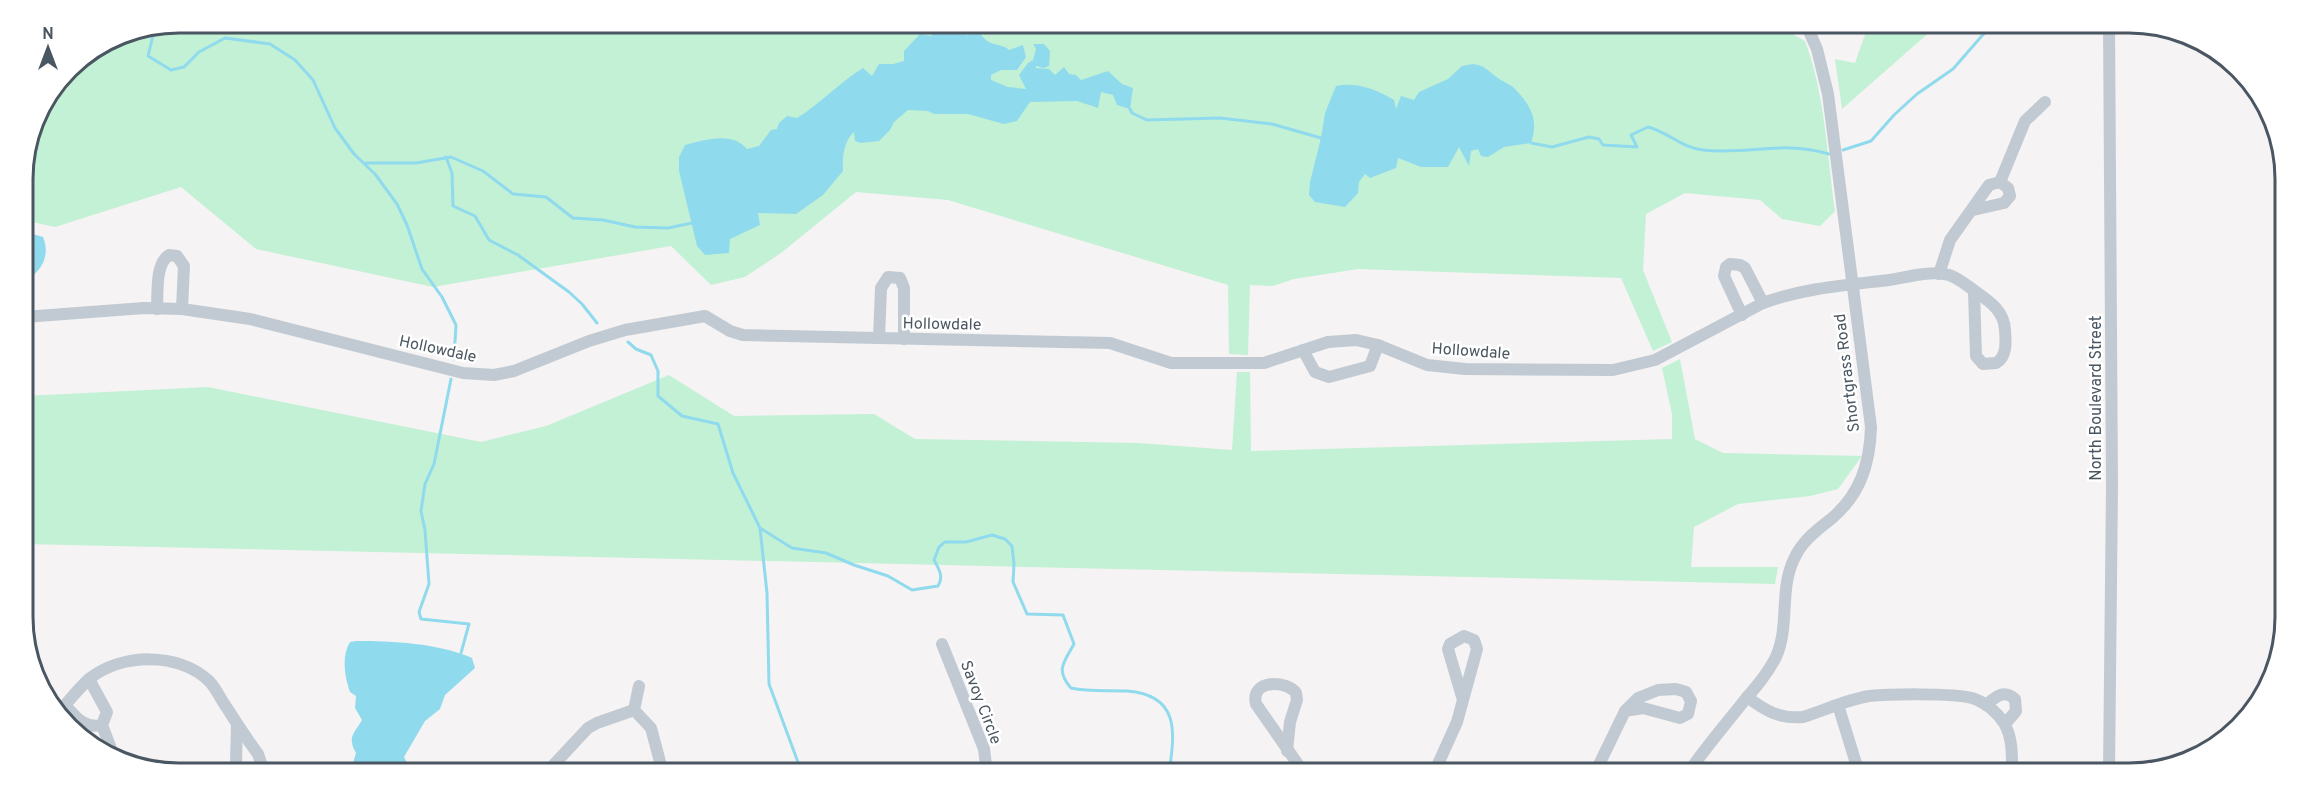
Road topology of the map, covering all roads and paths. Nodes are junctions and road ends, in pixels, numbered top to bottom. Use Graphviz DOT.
graph roads {
  1 [pos="1809,33"];
  2 [pos="2109,33"];
  3 [pos="2045,102"];
  4 [pos="2000,182"];
  5 [pos="1973,210"];
  6 [pos="1939,274"];
  7 [pos="1852,285"];
  8 [pos="1974,291"];
  9 [pos="1763,303"];
  10 [pos="157,309"];
  11 [pos="182,309"];
  12 [pos="1742,315"];
  13 [pos="33,316"];
  14 [pos="879,338"];
  15 [pos="904,339"];
  16 [pos="1378,345"];
  17 [pos="1303,350"];
  18 [pos="942,644"];
  19 [pos="89,679"];
  20 [pos="639,686"];
  21 [pos="1747,697"];
  22 [pos="1463,700"];
  23 [pos="1838,705"];
  24 [pos="1986,705"];
  25 [pos="64,706"];
  26 [pos="634,710"];
  27 [pos="1625,711"];
  28 [pos="72,716"];
  29 [pos="237,724"];
  30 [pos="2005,724"];
  31 [pos="102,725"];
  32 [pos="109,744"];
  33 [pos="1287,750"];
  34 [pos="236,763"];
  35 [pos="261,763"];
  36 [pos="555,763"];
  37 [pos="660,763"];
  38 [pos="986,763"];
  39 [pos="1297,763"];
  40 [pos="1439,763"];
  41 [pos="1600,763"];
  42 [pos="1694,763"];
  43 [pos="1855,763"];
  44 [pos="2012,763"];
  45 [pos="2109,763"];
  1 -- 7 [label="street, Shortgrass Road"];
  2 -- 45 [label="street, North Boulevard Street"];
  3 -- 4 [label="street"];
  4 -- 5 [label="street"];
  4 -- 5 [label="street"];
  5 -- 6 [label="street"];
  6 -- 7 [label="street, Hollowdale"];
  6 -- 8 [label="street"];
  7 -- 9 [label="street, Hollowdale"];
  7 -- 21 [label="street, Shortgrass Road"];
  8 -- 8 [label="street"];
  9 -- 12 [label="street, Hollowdale"];
  9 -- 12 [label="street"];
  10 -- 11 [label="street, Hollowdale"];
  10 -- 11 [label="street"];
  10 -- 13 [label="street, Hollowdale"];
  11 -- 14 [label="street, Hollowdale"];
  12 -- 16 [label="street, Hollowdale"];
  14 -- 15 [label="street, Hollowdale"];
  14 -- 15 [label="street"];
  15 -- 17 [label="street, Hollowdale"];
  16 -- 17 [label="street, Hollowdale"];
  16 -- 17 [label="street"];
  18 -- 38 [label="street, Savoy Circle"];
  19 -- 25 [label="street"];
  19 -- 29 [label="street"];
  19 -- 31 [label="street"];
  20 -- 26 [label="street"];
  21 -- 23 [label="street"];
  21 -- 42 [label="street, Shortgrass Road"];
  22 -- 40 [label="street"];
  23 -- 24 [label="street"];
  23 -- 43 [label="street"];
  24 -- 30 [label="street"];
  24 -- 30 [label="street"];
  26 -- 36 [label="street"];
  26 -- 37 [label="street"];
  27 -- 27 [label="street"];
  27 -- 41 [label="street"];
  28 -- 31 [label="street"];
  29 -- 34 [label="street"];
  29 -- 35 [label="street"];
  30 -- 44 [label="street"];
  31 -- 32 [label="street"];
  33 -- 33 [label="street"];
  33 -- 39 [label="street"];
}
